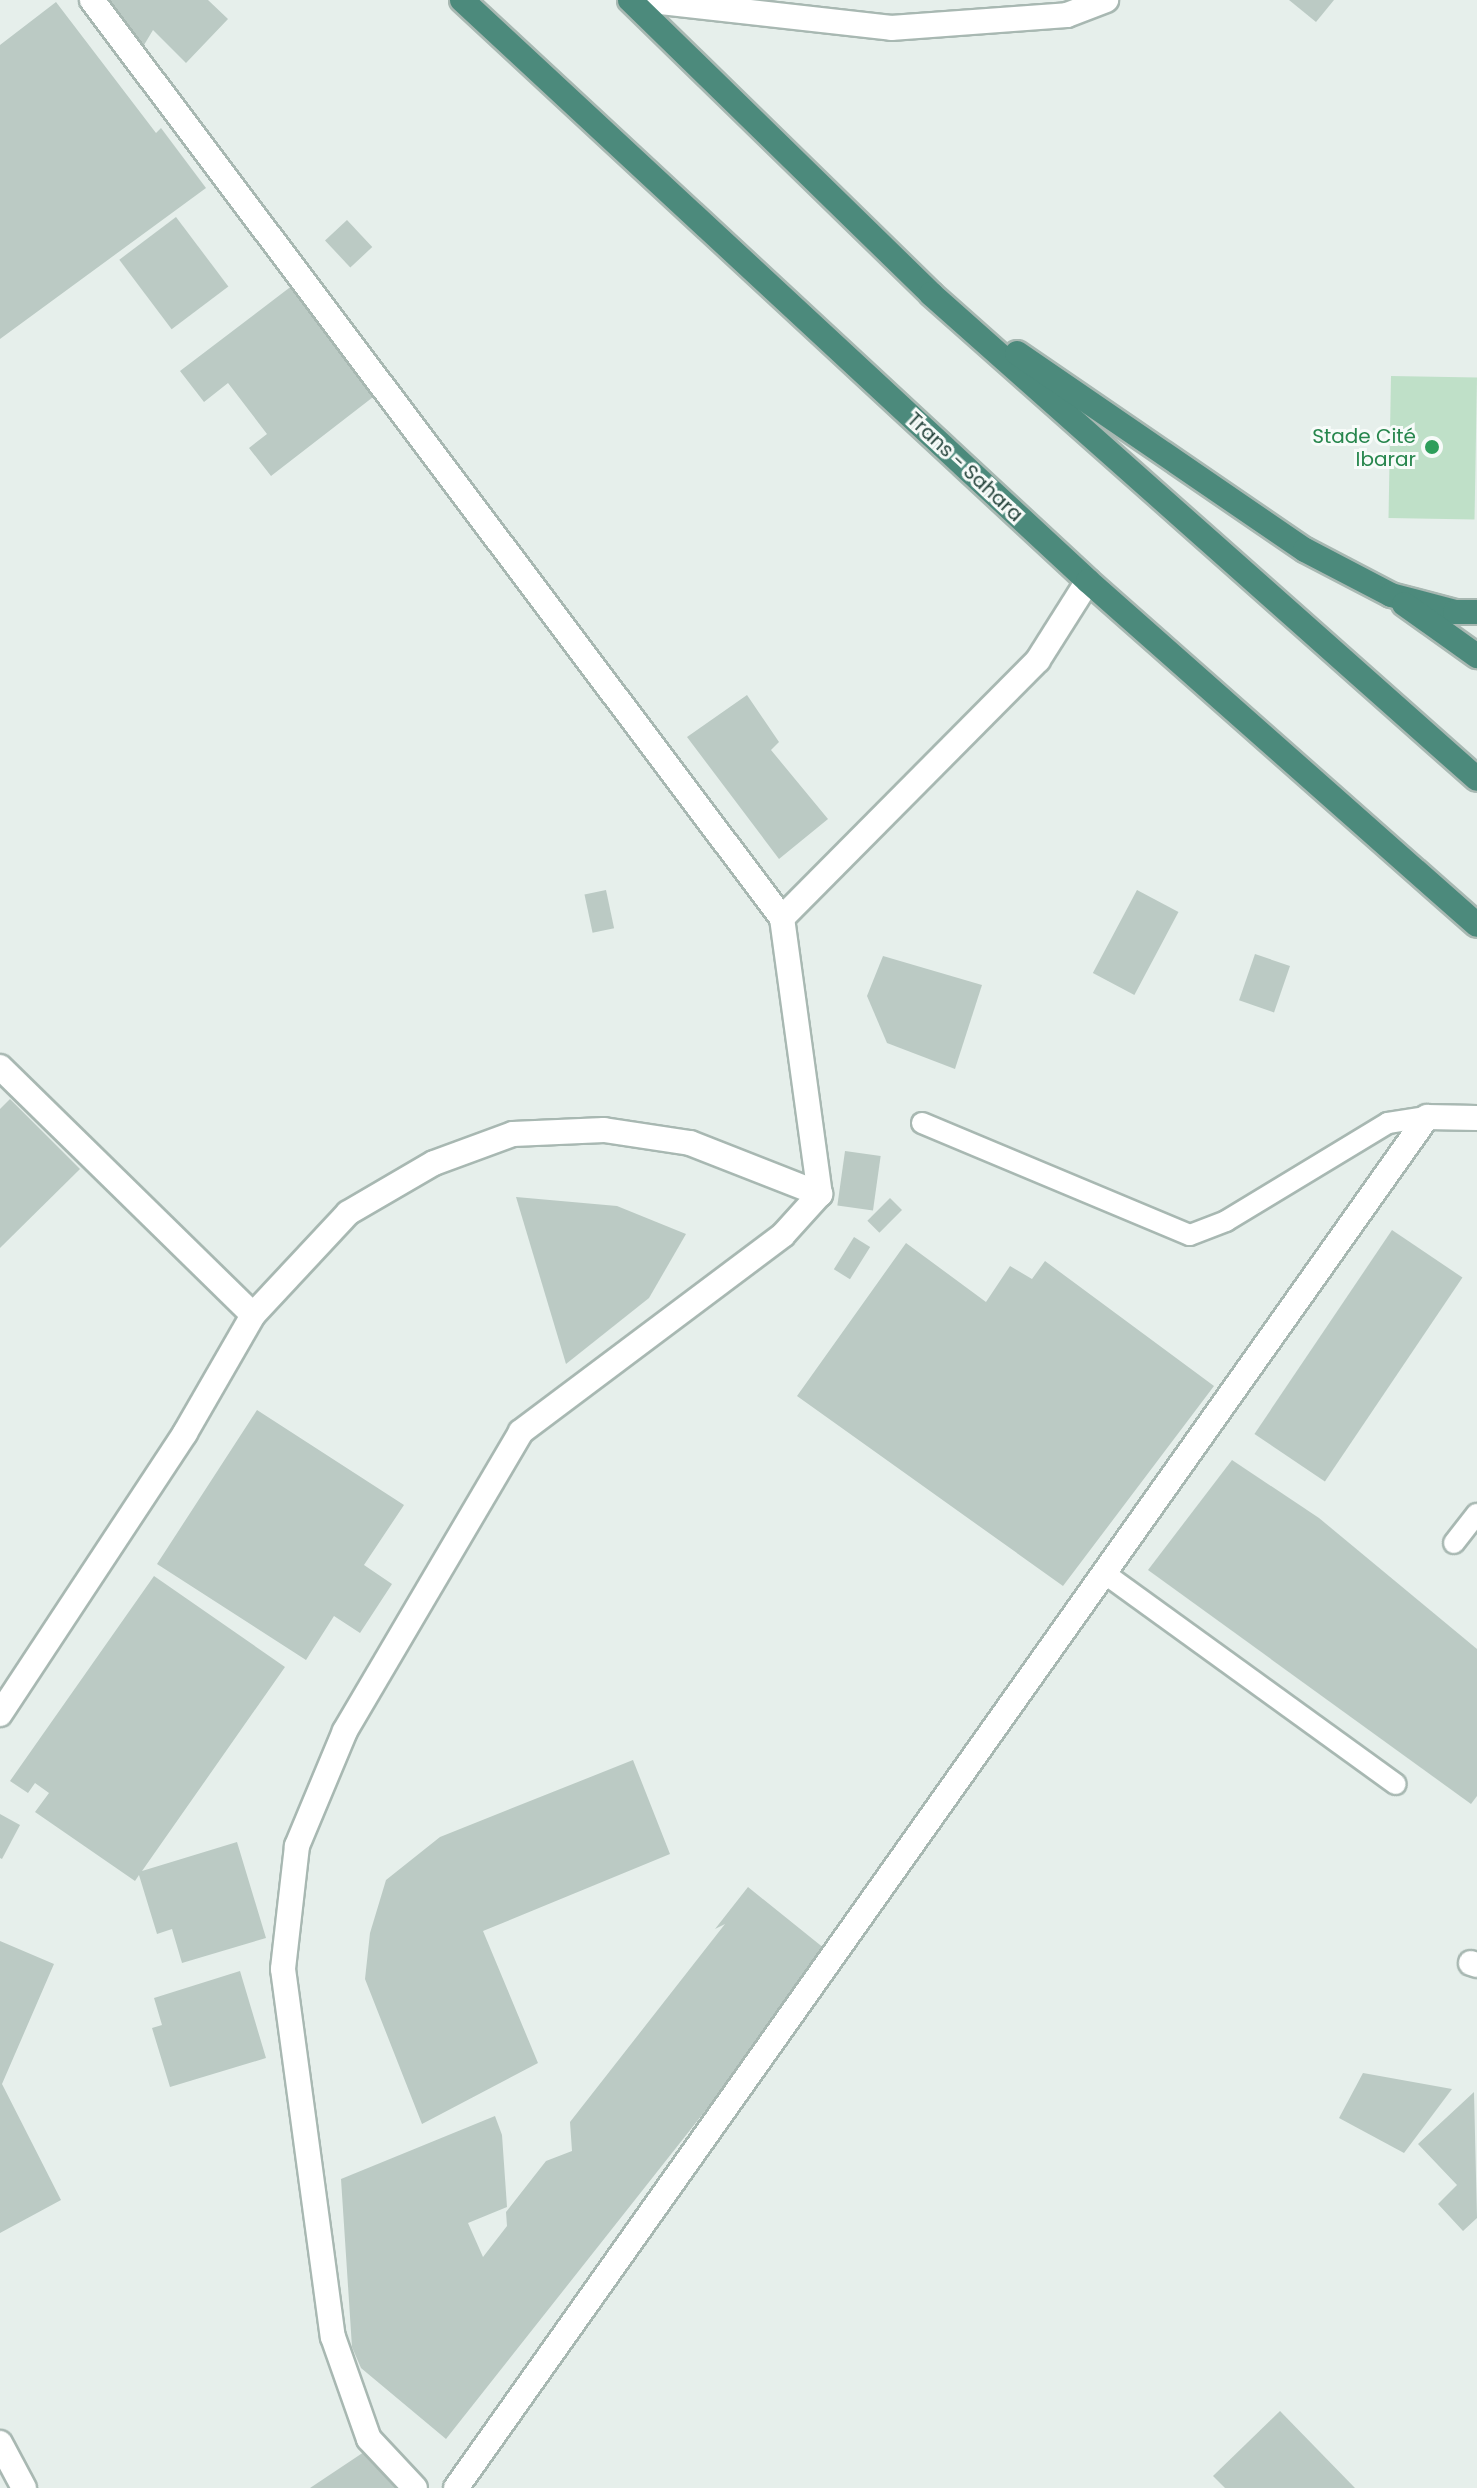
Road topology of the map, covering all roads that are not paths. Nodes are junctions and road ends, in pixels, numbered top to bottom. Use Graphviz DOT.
graph roads {
  1 [pos="92,0"];
  2 [pos="462,0"];
  3 [pos="630,0"];
  4 [pos="643,0"];
  5 [pos="1106,0"];
  6 [pos="931,294"];
  7 [pos="1088,581"];
  8 [pos="1391,595"];
  9 [pos="1477,612"];
  10 [pos="1477,656"];
  11 [pos="1477,779"];
  12 [pos="782,918"];
  13 [pos="1477,925"];
  14 [pos="0,1067"];
  15 [pos="1427,1117"];
  16 [pos="1477,1118"];
  17 [pos="922,1123"];
  18 [pos="820,1194"];
  19 [pos="253,1315"];
  20 [pos="1477,1514"];
  21 [pos="1454,1543"];
  22 [pos="1104,1573"];
  23 [pos="0,1714"];
  24 [pos="1396,1784"];
  25 [pos="0,2443"];
  26 [pos="24,2488"];
  27 [pos="415,2488"];
  28 [pos="456,2488"];
  1 -- 12 [label="street"];
  2 -- 7 [label="highway, Trans - Sahara"];
  3 -- 6 [label="highway"];
  4 -- 5 [label="street"];
  6 -- 8 [label="highway"];
  6 -- 11 [label="highway"];
  7 -- 12 [label="street"];
  7 -- 13 [label="highway, Trans - Sahara"];
  8 -- 9 [label="highway"];
  8 -- 10 [label="highway"];
  12 -- 18 [label="street"];
  14 -- 19 [label="street"];
  15 -- 16 [label="street"];
  15 -- 17 [label="lane"];
  15 -- 22 [label="street"];
  18 -- 19 [label="street"];
  18 -- 27 [label="street"];
  19 -- 23 [label="street"];
  20 -- 21 [label="lane"];
  22 -- 24 [label="lane"];
  22 -- 28 [label="street"];
  25 -- 26 [label="street"];
}
